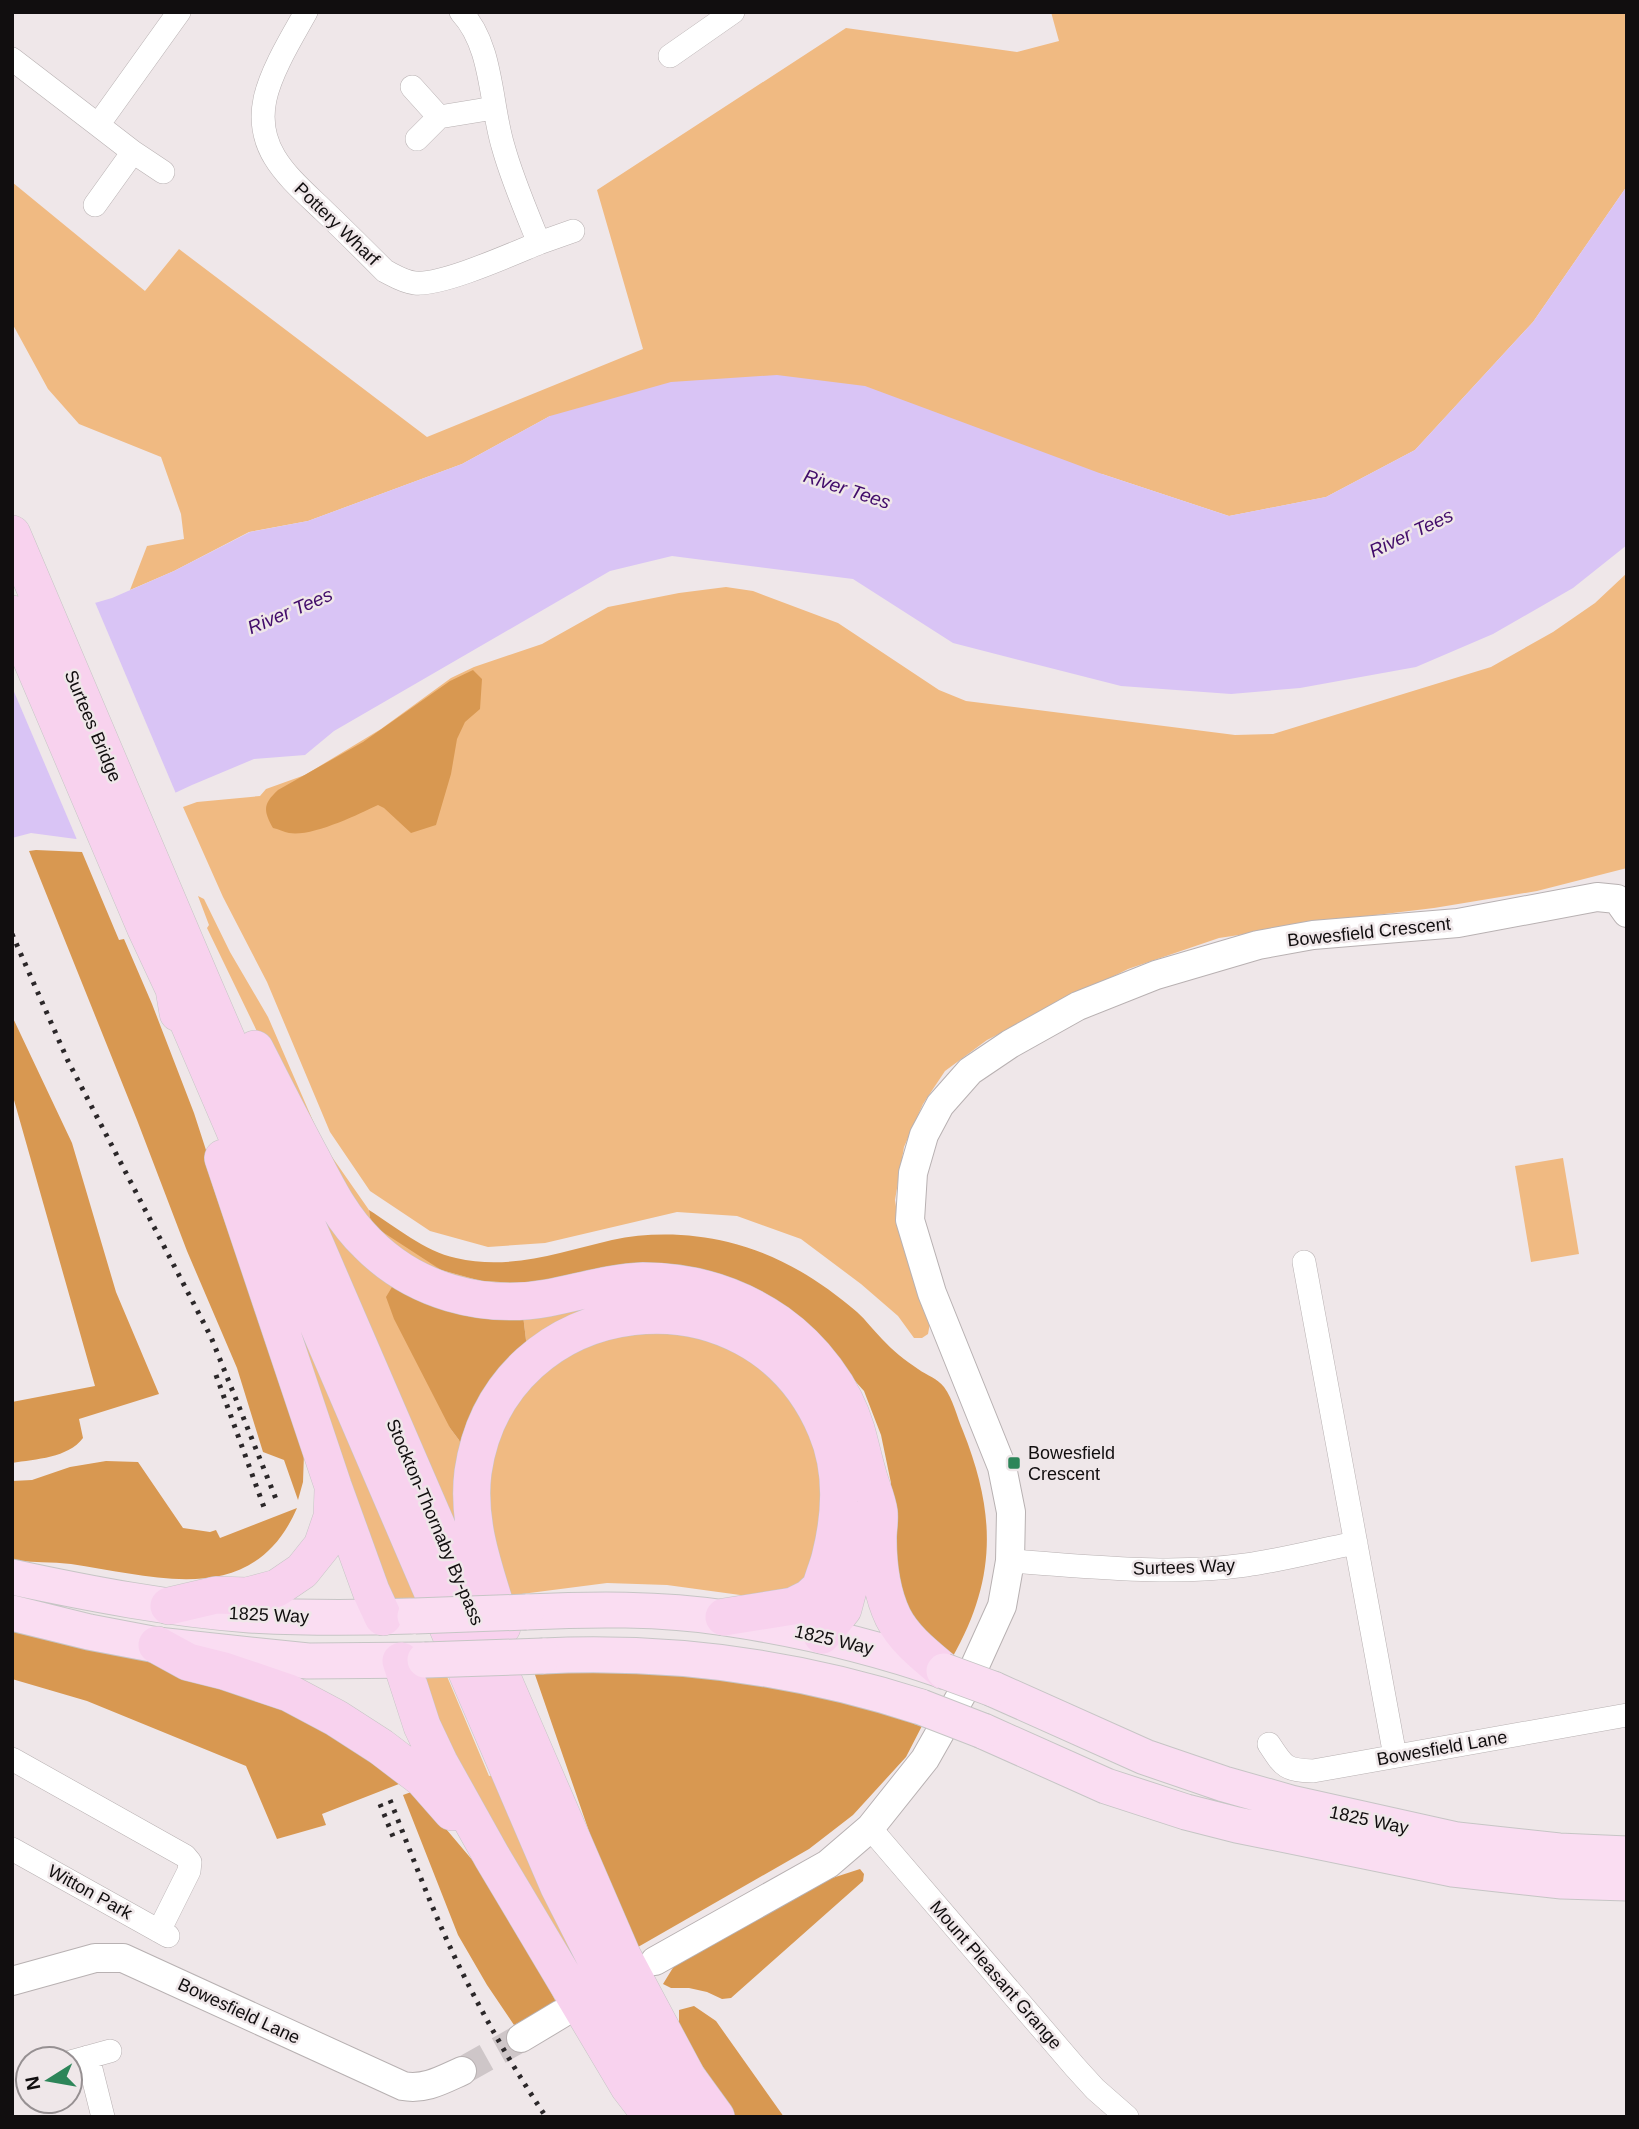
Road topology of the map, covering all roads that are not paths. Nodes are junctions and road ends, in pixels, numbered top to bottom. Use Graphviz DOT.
graph roads {
  1 [pos="179,12"];
  2 [pos="306,12"];
  3 [pos="461,12"];
  4 [pos="733,12"];
  5 [pos="670,56"];
  6 [pos="12,60"];
  7 [pos="412,88"];
  8 [pos="494,108"];
  9 [pos="439,117"];
  10 [pos="98,125"];
  11 [pos="417,139"];
  12 [pos="133,152"];
  13 [pos="163,172"];
  14 [pos="95,205"];
  15 [pos="573,231"];
  16 [pos="539,243"];
  17 [pos="12,534"];
  18 [pos="12,614"];
  19 [pos="1623,901"];
  20 [pos="160,923"];
  21 [pos="173,989"];
  22 [pos="1304,1262"];
  23 [pos="866,1469"];
  24 [pos="333,1486"];
  25 [pos="1356,1544"];
  26 [pos="1010,1561"];
  27 [pos="12,1577"];
  28 [pos="822,1586"];
  29 [pos="169,1606"];
  30 [pos="12,1613"];
  31 [pos="399,1617"];
  32 [pos="723,1617"];
  33 [pos="822,1636"];
  34 [pos="157,1645"];
  35 [pos="413,1661"];
  36 [pos="944,1671"];
  37 [pos="810,1677"];
  38 [pos="1627,1715"];
  39 [pos="1269,1744"];
  40 [pos="1395,1756"];
  41 [pos="12,1759"];
  42 [pos="559,1808"];
  43 [pos="870,1828"];
  44 [pos="12,1849"];
  45 [pos="1627,1854"];
  46 [pos="492,1857"];
  47 [pos="1627,1883"];
  48 [pos="655,1961"];
  49 [pos="12,1981"];
  50 [pos="561,2014"];
  51 [pos="521,2038"];
  52 [pos="89,2057"];
  53 [pos="462,2071"];
  54 [pos="103,2117"];
  55 [pos="652,2117"];
  56 [pos="680,2117"];
  57 [pos="716,2117"];
  58 [pos="1127,2117"];
  1 -- 10 [label="street"];
  2 -- 16 [label="street, Pottery Wharf"];
  3 -- 8 [label="street"];
  4 -- 5 [label="street"];
  6 -- 10 [label="street"];
  7 -- 9 [label="street"];
  8 -- 9 [label="street"];
  8 -- 16 [label="street"];
  9 -- 11 [label="street"];
  10 -- 12 [label="street"];
  12 -- 13 [label="street"];
  12 -- 14 [label="street"];
  15 -- 16 [label="street, Pottery Wharf"];
  17 -- 20 [label="highway, Surtees Bridge"];
  18 -- 20 [label="highway, Surtees Bridge"];
  19 -- 26 [label="street, Bowesfield Crescent"];
  20 -- 21 [label="highway"];
  20 -- 23 [label="highway"];
  20 -- 42 [label="highway, Stockton-Thornaby By-pass"];
  21 -- 24 [label="highway"];
  21 -- 56 [label="highway, Stockton-Thornaby By-pass"];
  22 -- 25 [label="street"];
  23 -- 33 [label="highway"];
  23 -- 36 [label="highway"];
  24 -- 29 [label="highway"];
  24 -- 31 [label="highway"];
  25 -- 26 [label="street, Surtees Way"];
  25 -- 40 [label="street"];
  26 -- 43 [label="street, Bowesfield Crescent"];
  27 -- 29 [label="main road, 1825 Way"];
  28 -- 32 [label="highway"];
  28 -- 33 [label="highway"];
  28 -- 42 [label="highway"];
  29 -- 31 [label="main road, 1825 Way"];
  30 -- 34 [label="main road, 1825 Way"];
  31 -- 32 [label="main road, 1825 Way, bridge"];
  31 -- 35 [label="main road"];
  32 -- 33 [label="main road, 1825 Way"];
  33 -- 36 [label="main road, 1825 Way"];
  33 -- 37 [label="main road"];
  34 -- 35 [label="main road, 1825 Way"];
  34 -- 46 [label="highway"];
  35 -- 37 [label="main road, 1825 Way, bridge"];
  35 -- 46 [label="highway"];
  36 -- 45 [label="main road, 1825 Way, bridge"];
  37 -- 47 [label="main road, 1825 Way, bridge"];
  38 -- 40 [label="street, Bowesfield Lane"];
  39 -- 40 [label="street, Bowesfield Lane"];
  41 -- 44 [label="street, Witton Park"];
  42 -- 57 [label="highway, Stockton-Thornaby By-pass"];
  43 -- 48 [label="street"];
  43 -- 58 [label="street, Mount Pleasant Grange"];
  46 -- 55 [label="highway"];
  49 -- 53 [label="street, Bowesfield Lane"];
  50 -- 51 [label="street"];
  52 -- 54 [label="street"];
}
